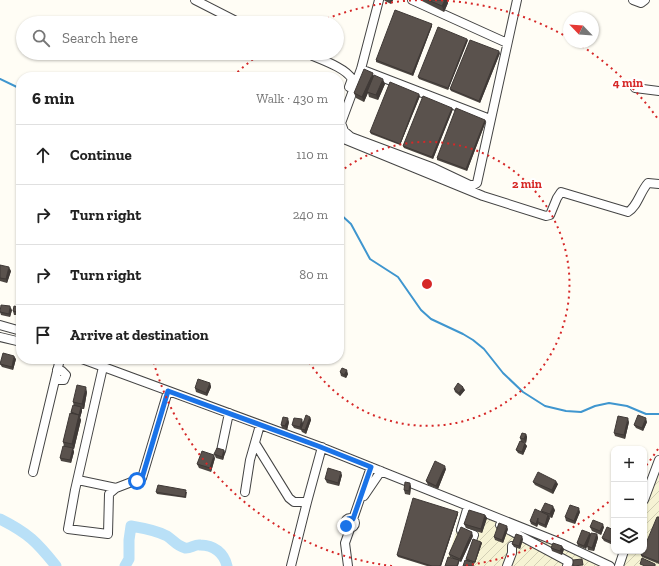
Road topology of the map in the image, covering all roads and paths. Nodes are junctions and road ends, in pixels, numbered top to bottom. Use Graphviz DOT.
graph roads {
  1 [pos="195,0"];
  2 [pos="379,0"];
  3 [pos="412,0"];
  4 [pos="517,0"];
  5 [pos="633,0"];
  6 [pos="645,0"];
  7 [pos="226,16"];
  8 [pos="507,43"];
  9 [pos="322,60"];
  10 [pos="361,69"];
  11 [pos="636,88"];
  12 [pos="659,91"];
  13 [pos="344,100"];
  14 [pos="344,115"];
  15 [pos="490,119"];
  16 [pos="344,131"];
  17 [pos="344,139"];
  18 [pos="659,184"];
  19 [pos="0,325"];
  20 [pos="16,330"];
  21 [pos="0,337"];
  22 [pos="16,341"];
  23 [pos="59,364"];
  24 [pos="95,364"];
  25 [pos="103,367"];
  26 [pos="168,391"];
  27 [pos="229,413"];
  28 [pos="260,425"];
  29 [pos="255,443"];
  30 [pos="322,448"];
  31 [pos="221,450"];
  32 [pos="659,460"];
  33 [pos="371,467"];
  34 [pos="381,471"];
  35 [pos="33,472"];
  36 [pos="78,480"];
  37 [pos="116,488"];
  38 [pos="245,492"];
  39 [pos="647,492"];
  40 [pos="307,502"];
  41 [pos="358,505"];
  42 [pos="468,506"];
  43 [pos="497,524"];
  44 [pos="512,546"];
  45 [pos="623,554"];
  46 [pos="291,566"];
  47 [pos="348,566"];
  48 [pos="462,566"];
  49 [pos="507,566"];
  50 [pos="567,566"];
  51 [pos="610,566"];
  52 [pos="619,566"];
  1 -- 7 [label="street"];
  2 -- 10 [label="street"];
  3 -- 8 [label="street"];
  4 -- 8 [label="street"];
  5 -- 6 [label="street"];
  8 -- 15 [label="street"];
  9 -- 13 [label="street"];
  10 -- 14 [label="street"];
  10 -- 15 [label="street"];
  11 -- 12 [label="street"];
  15 -- 16 [label="street"];
  17 -- 18 [label="street"];
  19 -- 20 [label="street"];
  21 -- 22 [label="street"];
  23 -- 35 [label="street"];
  24 -- 25 [label="street"];
  25 -- 26 [label="street"];
  25 -- 36 [label="street"];
  26 -- 27 [label="street"];
  26 -- 37 [label="street"];
  27 -- 28 [label="street"];
  27 -- 31 [label="street"];
  28 -- 29 [label="street"];
  28 -- 30 [label="street"];
  29 -- 38 [label="street"];
  29 -- 40 [label="street"];
  30 -- 33 [label="street"];
  30 -- 40 [label="street"];
  32 -- 39 [label="street"];
  33 -- 34 [label="street"];
  33 -- 41 [label="street"];
  34 -- 41 [label="street"];
  34 -- 42 [label="street"];
  36 -- 37 [label="street"];
  36 -- 37 [label="street"];
  40 -- 46 [label="street"];
  41 -- 47 [label="street"];
  42 -- 48 [label="street"];
  42 -- 51 [label="street"];
  43 -- 50 [label="street"];
  44 -- 49 [label="street"];
  45 -- 52 [label="street"];
}
